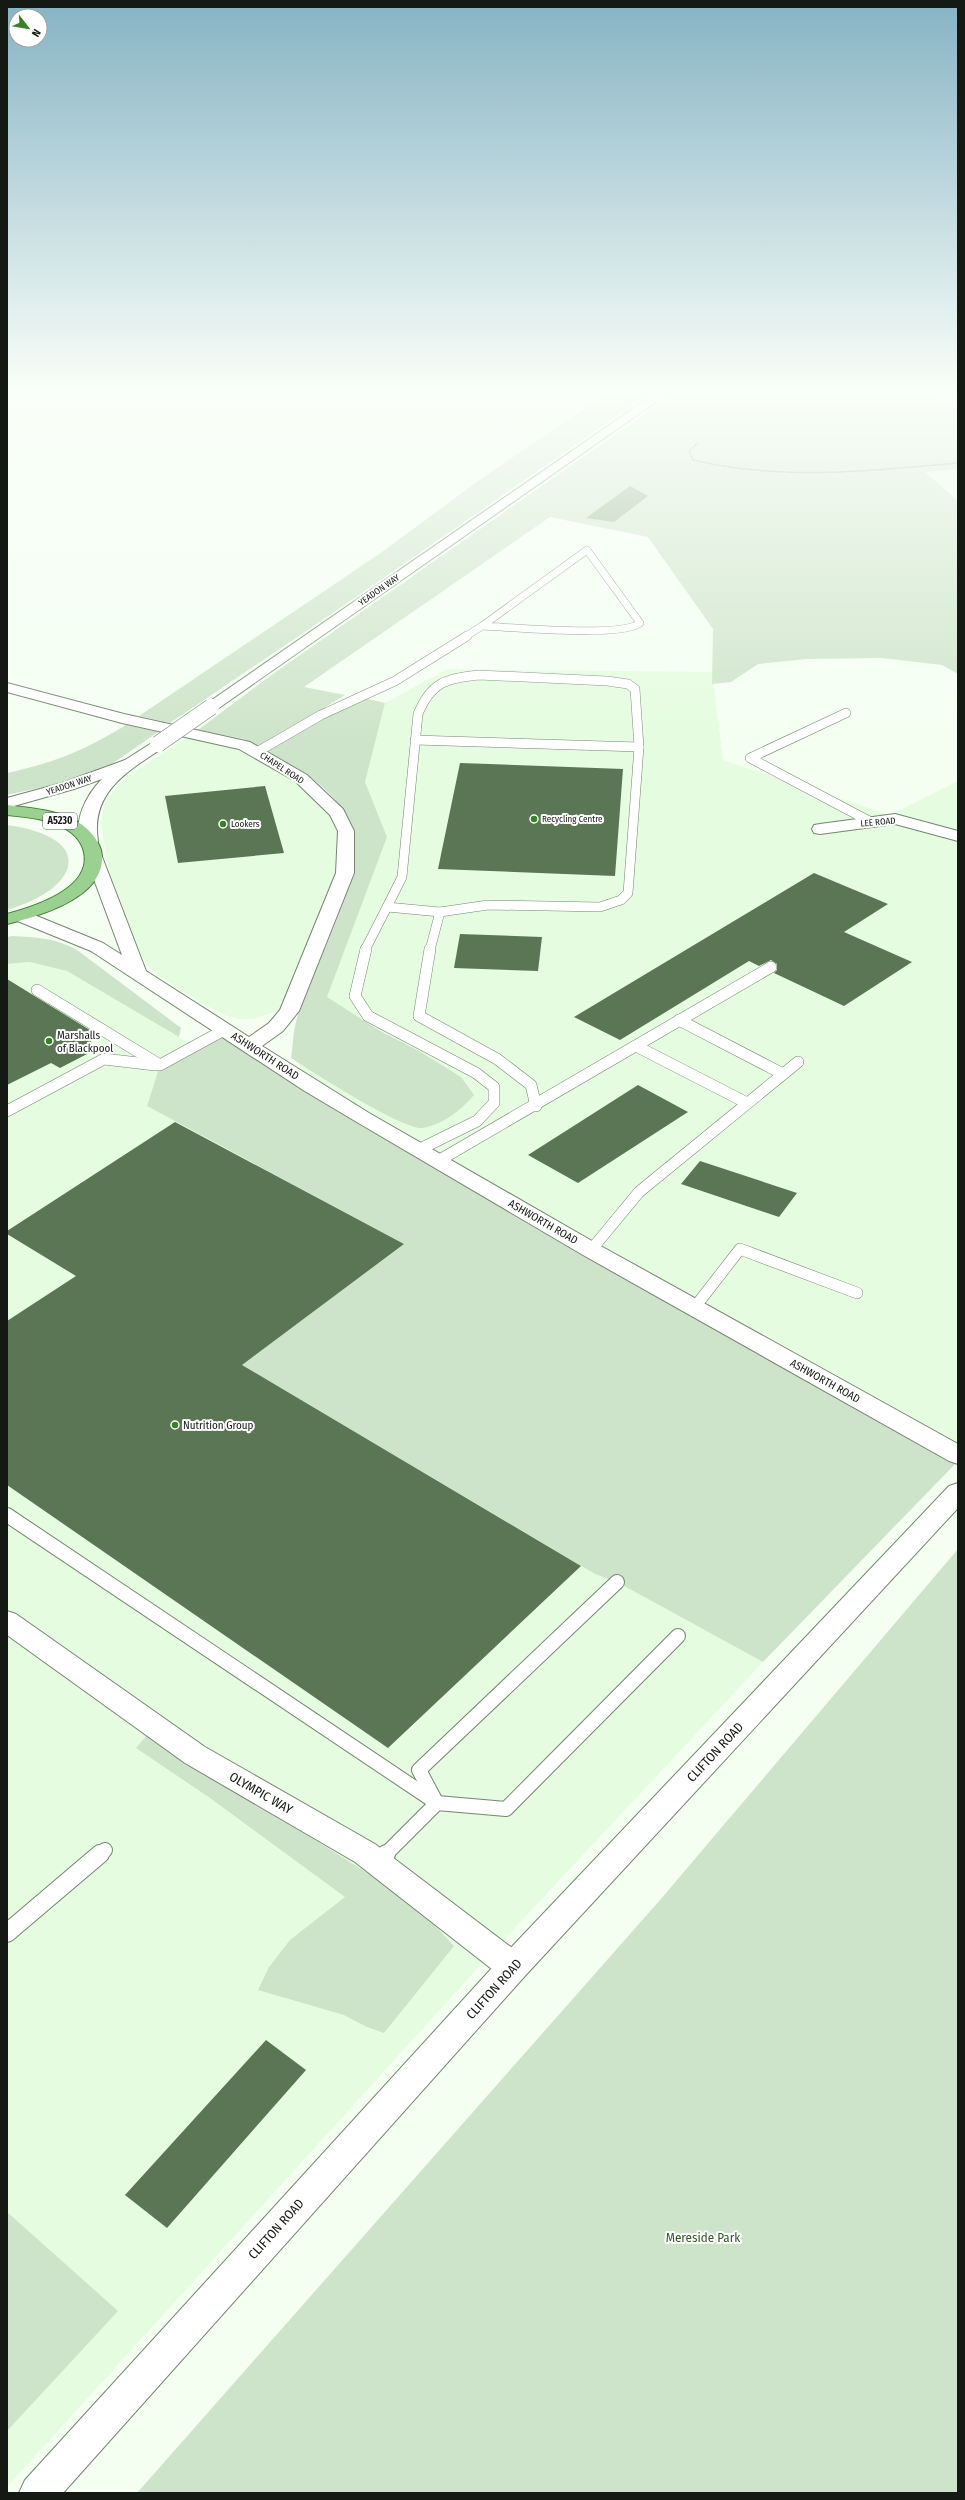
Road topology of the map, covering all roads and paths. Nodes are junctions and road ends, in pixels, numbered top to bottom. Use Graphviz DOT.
graph roads {
  1 [pos="499,507"];
  2 [pos="482,626"];
  3 [pos="7,686"];
  4 [pos="846,713"];
  5 [pos="415,740"];
  6 [pos="639,746"];
  7 [pos="257,752"];
  8 [pos="130,763"];
  9 [pos="7,803"];
  10 [pos="7,810"];
  11 [pos="871,822"];
  12 [pos="820,829"];
  13 [pos="958,836"];
  14 [pos="90,840"];
  15 [pos="95,858"];
  16 [pos="386,907"];
  17 [pos="440,912"];
  18 [pos="14,917"];
  19 [pos="771,967"];
  20 [pos="138,974"];
  21 [pos="37,990"];
  22 [pos="679,1020"];
  23 [pos="224,1030"];
  24 [pos="249,1046"];
  25 [pos="636,1046"];
  26 [pos="798,1062"];
  27 [pos="160,1065"];
  28 [pos="783,1074"];
  29 [pos="747,1103"];
  30 [pos="536,1106"];
  31 [pos="7,1111"];
  32 [pos="418,1150"];
  33 [pos="438,1161"];
  34 [pos="591,1250"];
  35 [pos="857,1294"];
  36 [pos="695,1307"];
  37 [pos="958,1455"];
  38 [pos="958,1492"];
  39 [pos="7,1514"];
  40 [pos="618,1582"];
  41 [pos="7,1621"];
  42 [pos="678,1636"];
  43 [pos="437,1803"];
  44 [pos="105,1850"];
  45 [pos="377,1863"];
  46 [pos="7,1933"];
  47 [pos="513,1967"];
  48 [pos="38,2493"];
  1 -- 8 [label="street, YEADON WAY, bridge"];
  2 -- 2 [label="lane"];
  2 -- 7 [label="lane"];
  3 -- 7 [label="street, CHAPEL ROAD"];
  4 -- 11 [label="lane"];
  5 -- 6 [label="lane"];
  5 -- 6 [label="lane"];
  5 -- 16 [label="lane"];
  6 -- 17 [label="lane"];
  7 -- 24 [label="street, CHAPEL ROAD"];
  8 -- 9 [label="street, YEADON WAY"];
  8 -- 14 [label="street, YEADON WAY"];
  10 -- 14 [label="main road, A5230"];
  11 -- 12 [label="street, LEE ROAD"];
  11 -- 13 [label="street, LEE ROAD"];
  14 -- 15 [label="main road"];
  15 -- 18 [label="main road"];
  15 -- 20 [label="street"];
  16 -- 17 [label="lane"];
  16 -- 32 [label="lane"];
  17 -- 30 [label="lane"];
  18 -- 20 [label="street, ASHWORTH ROAD"];
  19 -- 22 [label="lane"];
  20 -- 23 [label="street, ASHWORTH ROAD"];
  21 -- 27 [label="lane"];
  22 -- 25 [label="lane"];
  22 -- 28 [label="lane"];
  23 -- 24 [label="street, ASHWORTH ROAD"];
  23 -- 27 [label="lane"];
  24 -- 32 [label="street, ASHWORTH ROAD"];
  25 -- 29 [label="lane"];
  25 -- 30 [label="lane"];
  26 -- 28 [label="lane"];
  27 -- 31 [label="lane"];
  28 -- 29 [label="lane"];
  29 -- 34 [label="lane"];
  30 -- 33 [label="lane"];
  32 -- 33 [label="street, ASHWORTH ROAD"];
  33 -- 34 [label="street, ASHWORTH ROAD"];
  34 -- 36 [label="street, ASHWORTH ROAD"];
  35 -- 36 [label="lane"];
  36 -- 37 [label="street, ASHWORTH ROAD"];
  38 -- 47 [label="street, CLIFTON ROAD"];
  39 -- 43 [label="lane"];
  40 -- 43 [label="lane"];
  41 -- 45 [label="street, OLYMPIC WAY"];
  42 -- 43 [label="lane"];
  43 -- 45 [label="lane"];
  44 -- 46 [label="lane"];
  45 -- 47 [label="street, OLYMPIC WAY"];
  47 -- 48 [label="street, CLIFTON ROAD"];
}
